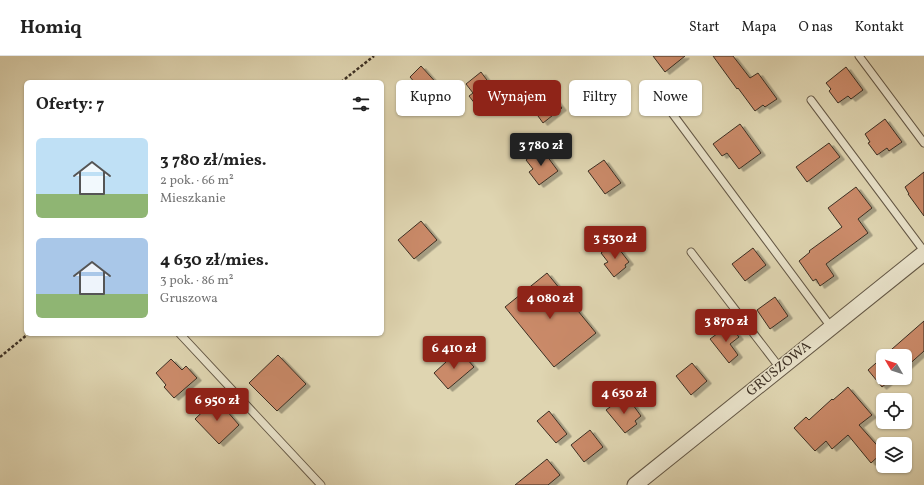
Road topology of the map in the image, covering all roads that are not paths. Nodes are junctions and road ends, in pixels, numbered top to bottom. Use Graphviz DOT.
graph roads {
  1 [pos="859,56"];
  2 [pos="811,100"];
  3 [pos="675,116"];
  4 [pos="924,143"];
  5 [pos="691,252"];
  6 [pos="924,252"];
  7 [pos="831,327"];
  8 [pos="182,336"];
  9 [pos="780,368"];
  10 [pos="321,485"];
  11 [pos="635,485"];
  1 -- 4 [label="lane"];
  2 -- 6 [label="lane"];
  3 -- 7 [label="lane"];
  5 -- 9 [label="lane"];
  6 -- 7 [label="street, GRUSZOWA"];
  7 -- 9 [label="street, GRUSZOWA"];
  8 -- 10 [label="lane"];
  9 -- 11 [label="street, GRUSZOWA"];
}
